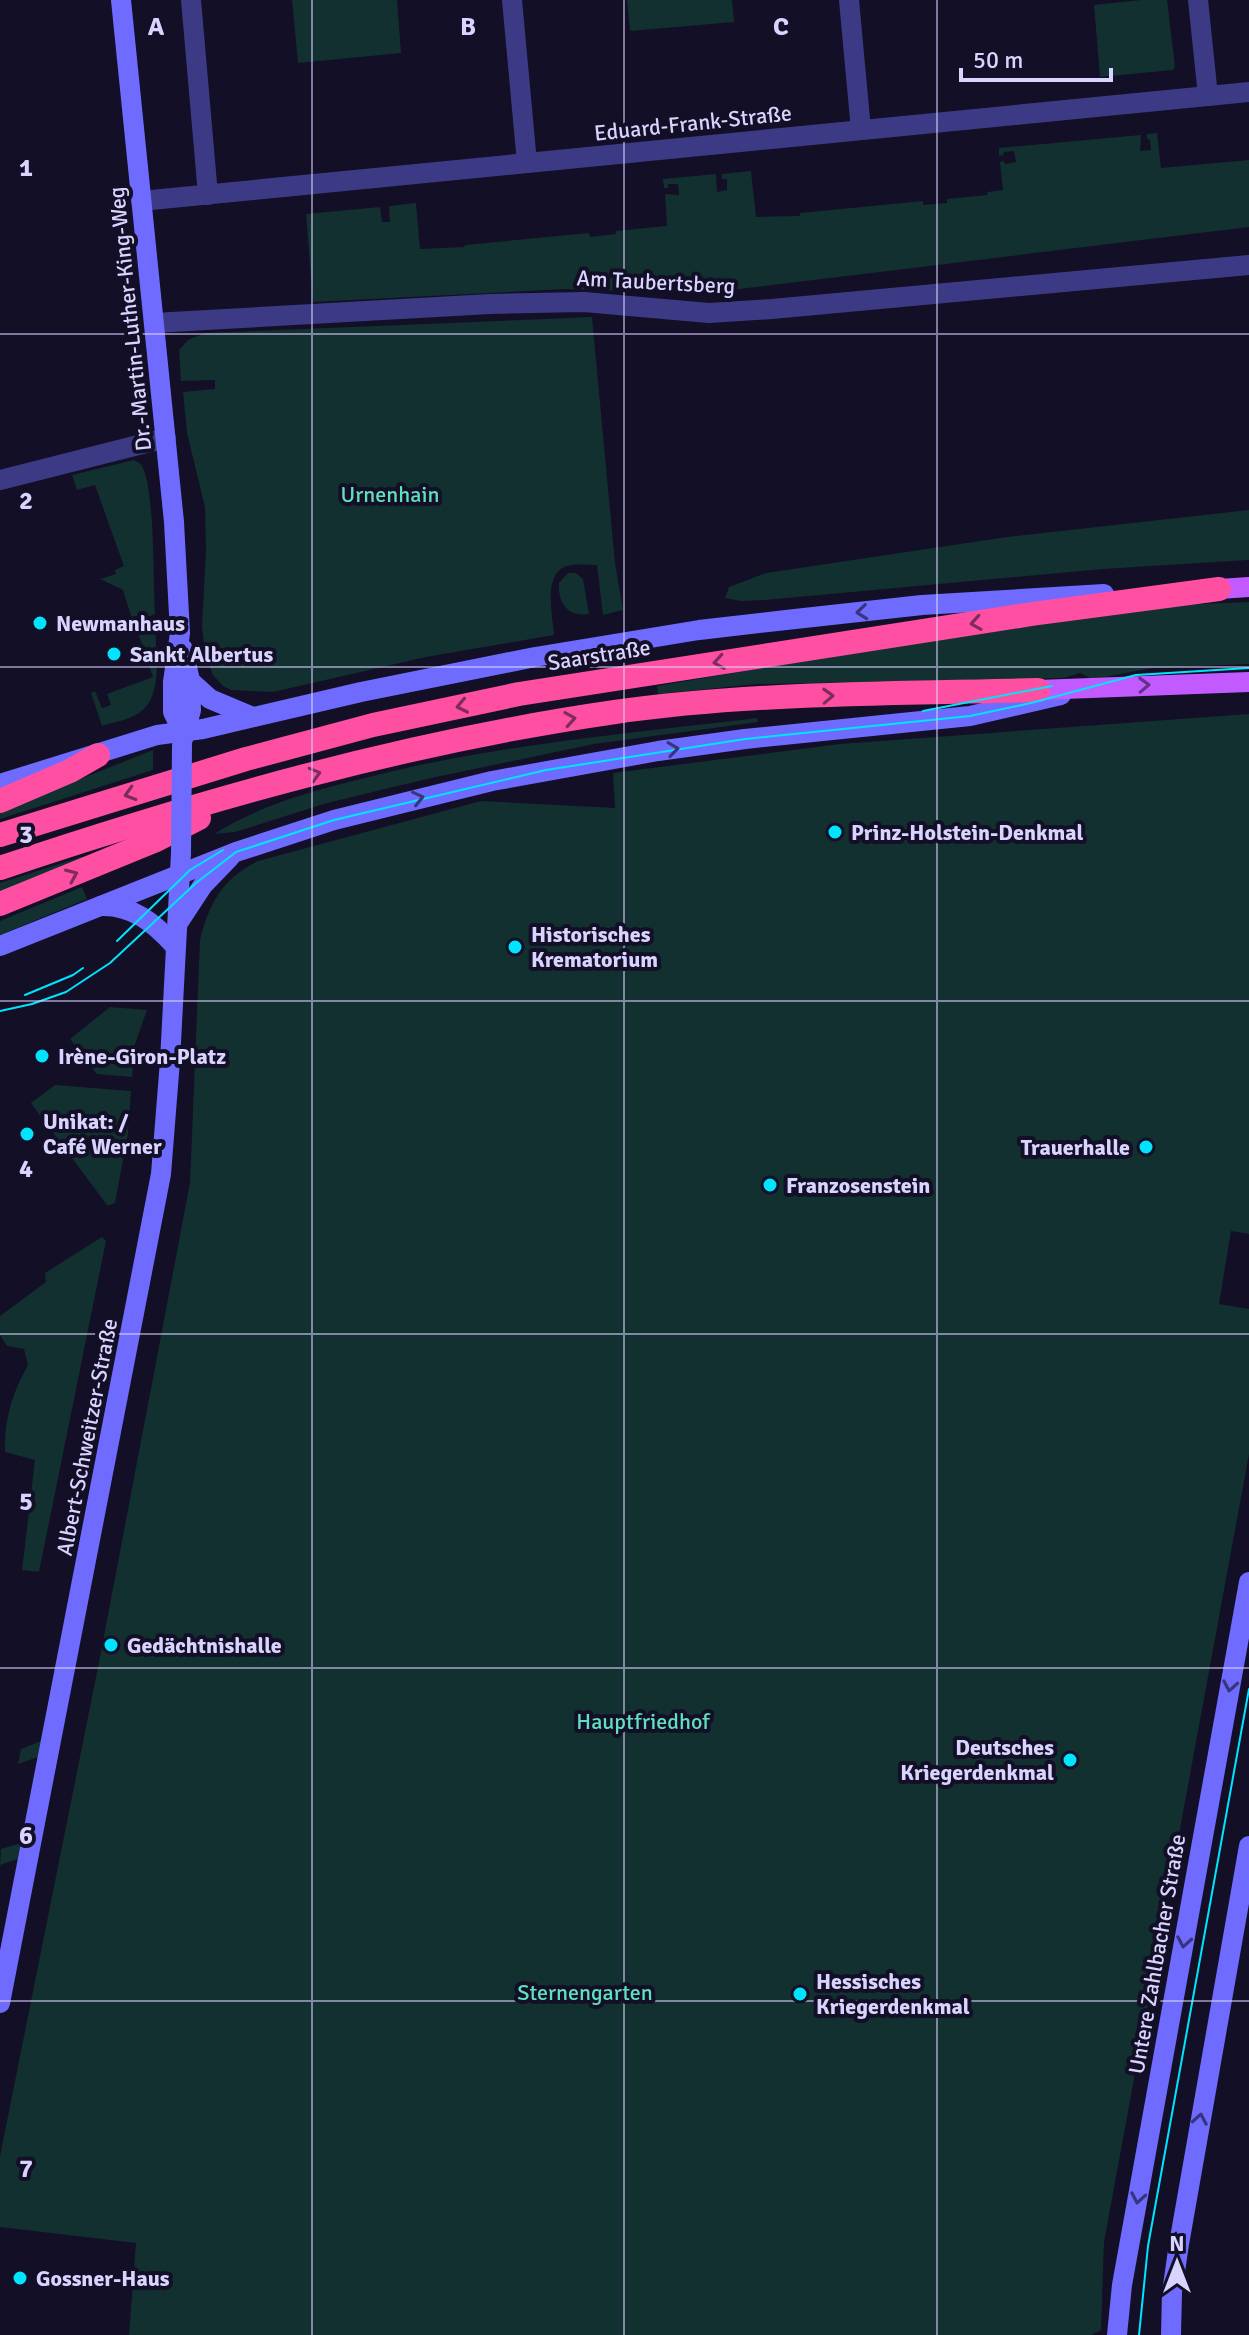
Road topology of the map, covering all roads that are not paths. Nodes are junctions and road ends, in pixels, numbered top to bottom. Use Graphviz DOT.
graph roads {
  1 [pos="121,0"];
  2 [pos="191,0"];
  3 [pos="512,0"];
  4 [pos="849,0"];
  5 [pos="1198,0"];
  6 [pos="1249,92"];
  7 [pos="1208,96"];
  8 [pos="861,130"];
  9 [pos="527,163"];
  10 [pos="208,195"];
  11 [pos="141,201"];
  12 [pos="1249,265"];
  13 [pos="154,323"];
  14 [pos="166,438"];
  15 [pos="0,480"];
  16 [pos="1249,587"];
  17 [pos="1219,589"];
  18 [pos="180,633"];
  19 [pos="190,681"];
  20 [pos="1249,682"];
  21 [pos="1087,687"];
  22 [pos="1038,690"];
  23 [pos="253,717"];
  24 [pos="183,738"];
  25 [pos="98,755"];
  26 [pos="0,784"];
  27 [pos="240,795"];
  28 [pos="0,801"];
  29 [pos="0,835"];
  30 [pos="236,852"];
  31 [pos="180,864"];
  32 [pos="0,868"];
  33 [pos="0,904"];
  34 [pos="99,906"];
  35 [pos="176,936"];
  36 [pos="0,946"];
  37 [pos="1249,1582"];
  38 [pos="1249,1846"];
  39 [pos="0,2003"];
  40 [pos="1117,2335"];
  41 [pos="1171,2335"];
  1 -- 11 [label="street, Dr.-Martin-Luther-King-Weg"];
  2 -- 10 [label="street"];
  3 -- 9 [label="street"];
  4 -- 8 [label="street"];
  5 -- 7 [label="street"];
  6 -- 7 [label="street, Eduard-Frank-Straße"];
  7 -- 8 [label="street, Eduard-Frank-Straße"];
  8 -- 9 [label="street, Eduard-Frank-Straße"];
  9 -- 10 [label="street, Eduard-Frank-Straße"];
  10 -- 11 [label="street, Eduard-Frank-Straße"];
  11 -- 13 [label="street, Dr.-Martin-Luther-King-Weg"];
  12 -- 13 [label="street, Am Taubertsberg"];
  13 -- 14 [label="street, Dr.-Martin-Luther-King-Weg"];
  14 -- 15 [label="street"];
  14 -- 18 [label="street, Dr.-Martin-Luther-King-Weg"];
  16 -- 17 [label="main road, Saarstraße"];
  17 -- 23 [label="street, Saarstraße, one-way"];
  17 -- 29 [label="highway, Saarstraße, one-way"];
  18 -- 19 [label="street, Dr.-Martin-Luther-King-Weg"];
  18 -- 24 [label="street, Dr.-Martin-Luther-King-Weg"];
  19 -- 23 [label="street"];
  19 -- 24 [label="street, Dr.-Martin-Luther-King-Weg"];
  21 -- 20 [label="main road, one-way"];
  21 -- 22 [label="main road"];
  30 -- 21 [label="street, one-way"];
  27 -- 22 [label="highway, one-way"];
  23 -- 24 [label="street, Saarstraße"];
  24 -- 25 [label="street, Saarstraße"];
  24 -- 31 [label="street, Albert-Schweitzer-Straße, bridge"];
  25 -- 26 [label="street, Saarstraße"];
  25 -- 28 [label="highway"];
  27 -- 32 [label="highway"];
  33 -- 27 [label="highway, one-way"];
  30 -- 31 [label="street"];
  30 -- 35 [label="street"];
  31 -- 34 [label="street"];
  31 -- 35 [label="street, Albert-Schweitzer-Straße"];
  34 -- 35 [label="street"];
  34 -- 36 [label="street"];
  35 -- 39 [label="street, Albert-Schweitzer-Straße"];
  37 -- 40 [label="street, Untere Zahlbacher Straße, one-way"];
  41 -- 38 [label="street, one-way"];
}
